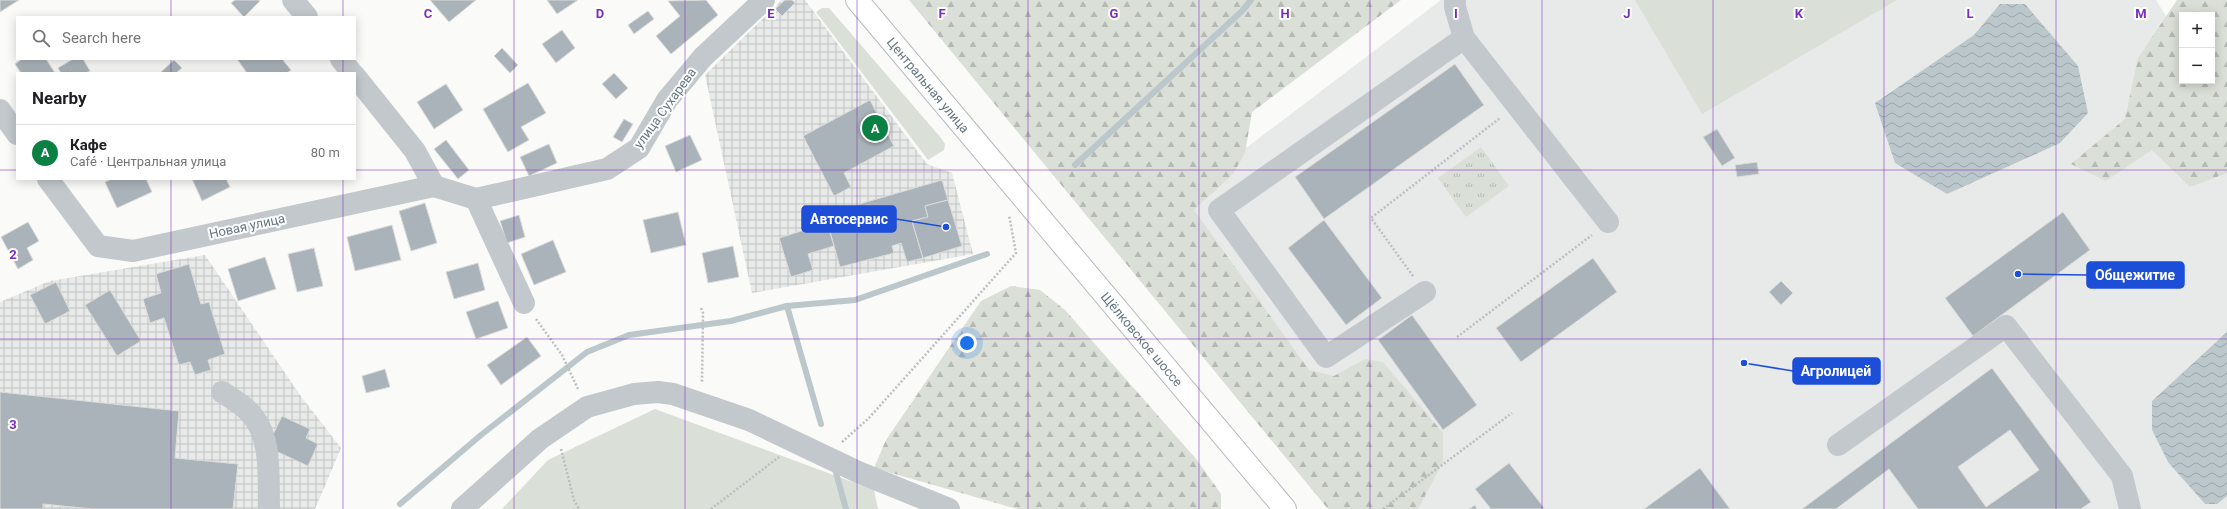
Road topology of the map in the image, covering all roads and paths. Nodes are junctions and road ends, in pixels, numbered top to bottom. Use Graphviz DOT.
graph roads {
  1 [pos="293,0"];
  2 [pos="764,0"];
  3 [pos="857,0"];
  4 [pos="1455,0"];
  5 [pos="306,16"];
  6 [pos="1464,38"];
  7 [pos="342,60"];
  8 [pos="351,72"];
  9 [pos="356,77"];
  10 [pos="1517,105"];
  11 [pos="0,110"];
  12 [pos="16,133"];
  13 [pos="1001,168"];
  14 [pos="49,180"];
  15 [pos="434,186"];
  16 [pos="476,199"];
  17 [pos="1009,214"];
  18 [pos="1608,222"];
  19 [pos="1425,292"];
  20 [pos="524,303"];
  21 [pos="701,308"];
  22 [pos="1457,336"];
  23 [pos="222,392"];
  24 [pos="580,393"];
  25 [pos="702,403"];
  26 [pos="1512,413"];
  27 [pos="797,444"];
  28 [pos="1838,445"];
  29 [pos="561,447"];
  30 [pos="825,456"];
  31 [pos="269,509"];
  32 [pos="462,509"];
  33 [pos="579,509"];
  34 [pos="711,509"];
  35 [pos="949,509"];
  36 [pos="1284,509"];
  37 [pos="1384,509"];
  38 [pos="2130,509"];
  1 -- 5 [label="street"];
  2 -- 16 [label="street, улица Сухарева"];
  3 -- 13 [label="main road, Центральная улица"];
  4 -- 6 [label="street"];
  6 -- 10 [label="street"];
  6 -- 19 [label="street"];
  7 -- 8 [label="street"];
  9 -- 15 [label="street"];
  10 -- 18 [label="street"];
  10 -- 19 [label="path"];
  11 -- 12 [label="street"];
  13 -- 36 [label="main road, Щёлковское шоссе"];
  14 -- 15 [label="street, Новая улица"];
  15 -- 16 [label="street, Новая улица"];
  16 -- 20 [label="street"];
  17 -- 30 [label="path"];
  18 -- 22 [label="path"];
  20 -- 24 [label="path"];
  21 -- 25 [label="path"];
  23 -- 31 [label="street"];
  25 -- 27 [label="street"];
  25 -- 32 [label="street"];
  26 -- 37 [label="path"];
  27 -- 30 [label="street"];
  27 -- 34 [label="path"];
  28 -- 38 [label="street"];
  29 -- 33 [label="path"];
  30 -- 35 [label="street"];
}
